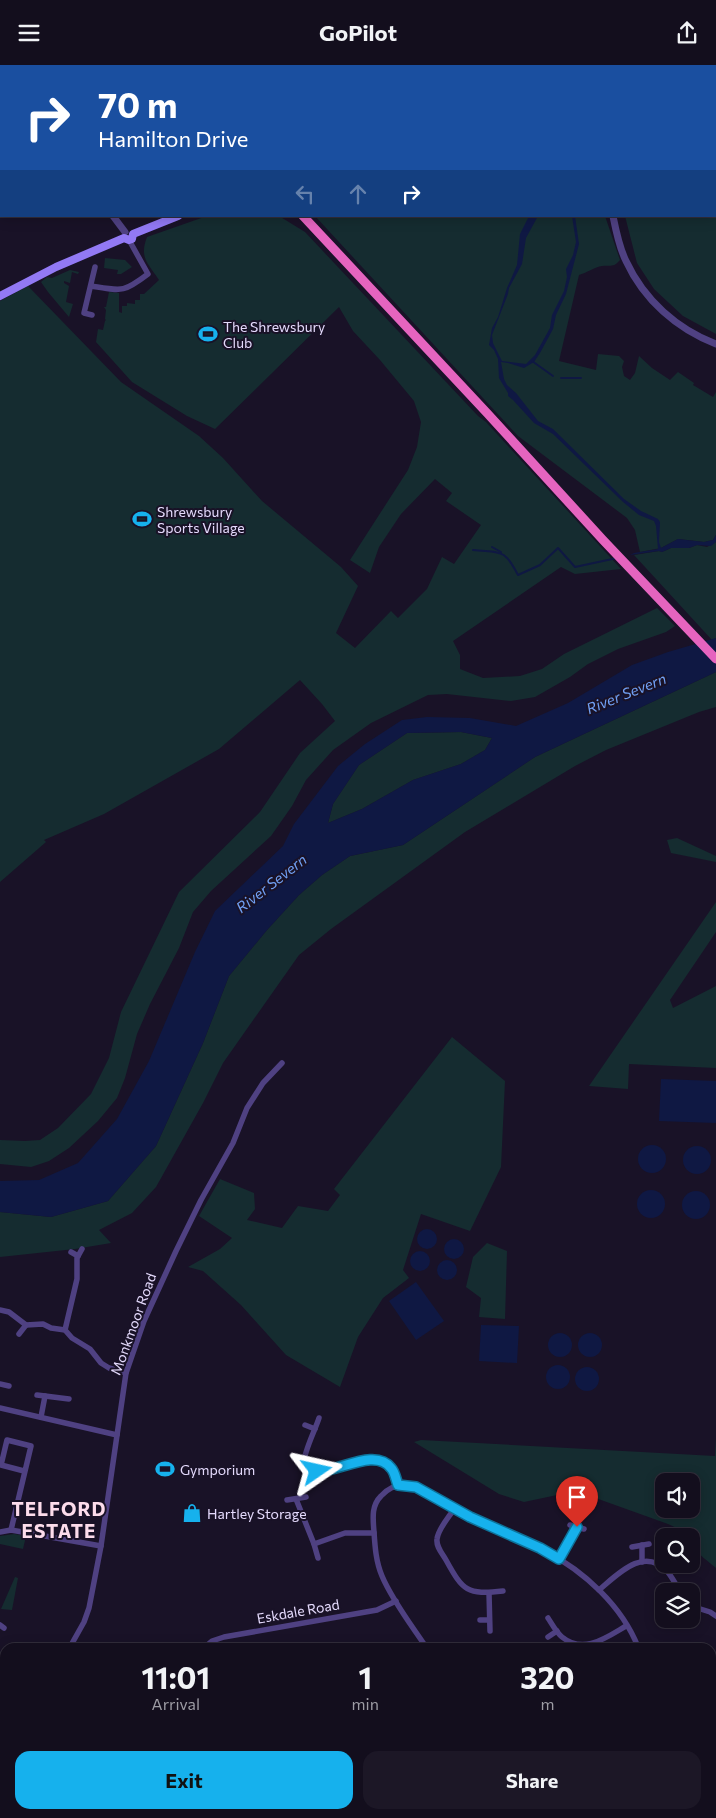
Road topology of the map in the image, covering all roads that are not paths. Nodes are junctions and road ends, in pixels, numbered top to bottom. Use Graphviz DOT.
graph roads {
  1 [pos="114,217"];
  2 [pos="176,217"];
  3 [pos="304,217"];
  4 [pos="613,217"];
  5 [pos="128,236"];
  6 [pos="94,267"];
  7 [pos="91,286"];
  8 [pos="0,296"];
  9 [pos="92,315"];
  10 [pos="716,344"];
  11 [pos="716,659"];
  12 [pos="282,1063"];
  13 [pos="82,1249"];
  14 [pos="71,1252"];
  15 [pos="78,1256"];
  16 [pos="0,1310"];
  17 [pos="26,1325"];
  18 [pos="65,1330"];
  19 [pos="19,1334"];
  20 [pos="126,1373"];
  21 [pos="0,1384"];
  22 [pos="9,1386"];
  23 [pos="37,1395"];
  24 [pos="45,1396"];
  25 [pos="69,1399"];
  26 [pos="0,1408"];
  27 [pos="40,1417"];
  28 [pos="319,1418"];
  29 [pos="305,1425"];
  30 [pos="315,1429"];
  31 [pos="117,1435"];
  32 [pos="24,1471"];
  33 [pos="398,1485"];
  34 [pos="306,1497"];
  35 [pos="296,1499"];
  36 [pos="287,1500"];
  37 [pos="454,1509"];
  38 [pos="570,1525"];
  39 [pos="577,1527"];
  40 [pos="584,1529"];
  41 [pos="11,1530"];
  42 [pos="0,1532"];
  43 [pos="374,1533"];
  44 [pos="314,1544"];
  45 [pos="649,1544"];
  46 [pos="642,1545"];
  47 [pos="101,1546"];
  48 [pos="632,1547"];
  49 [pos="318,1557"];
  50 [pos="559,1559"];
  51 [pos="642,1562"];
  52 [pos="675,1583"];
  53 [pos="503,1591"];
  54 [pos="599,1591"];
  55 [pos="489,1593"];
  56 [pos="396,1601"];
  57 [pos="700,1609"];
  58 [pos="716,1616"];
  59 [pos="548,1618"];
  60 [pos="480,1620"];
  61 [pos="489,1620"];
  62 [pos="626,1626"];
  63 [pos="490,1631"];
  64 [pos="557,1631"];
  65 [pos="548,1637"];
  66 [pos="72,1643"];
  67 [pos="211,1643"];
  68 [pos="423,1643"];
  69 [pos="572,1643"];
  70 [pos="592,1643"];
  71 [pos="636,1643"];
  1 -- 5 [label="street"];
  2 -- 5 [label="main road"];
  3 -- 11 [label="highway"];
  4 -- 10 [label="street"];
  5 -- 7 [label="street"];
  5 -- 8 [label="main road"];
  6 -- 7 [label="street"];
  7 -- 9 [label="street"];
  12 -- 20 [label="street, Monkmoor Road"];
  13 -- 15 [label="street"];
  14 -- 15 [label="street"];
  15 -- 18 [label="street"];
  16 -- 17 [label="street"];
  17 -- 18 [label="street"];
  17 -- 19 [label="street"];
  18 -- 20 [label="street"];
  20 -- 31 [label="street, Monkmoor Road"];
  21 -- 22 [label="street"];
  23 -- 24 [label="street"];
  24 -- 25 [label="street"];
  24 -- 27 [label="street"];
  26 -- 27 [label="street"];
  27 -- 31 [label="street"];
  28 -- 30 [label="street"];
  29 -- 30 [label="street"];
  30 -- 33 [label="street"];
  31 -- 47 [label="street, Monkmoor Road"];
  32 -- 32 [label="street"];
  32 -- 41 [label="street"];
  33 -- 37 [label="street"];
  33 -- 43 [label="street"];
  34 -- 35 [label="street"];
  35 -- 36 [label="street"];
  35 -- 44 [label="street"];
  37 -- 50 [label="street"];
  37 -- 55 [label="street"];
  38 -- 39 [label="street"];
  39 -- 40 [label="street"];
  39 -- 50 [label="street"];
  41 -- 42 [label="street"];
  41 -- 47 [label="street"];
  43 -- 44 [label="street"];
  43 -- 56 [label="street"];
  44 -- 49 [label="street"];
  45 -- 46 [label="street"];
  46 -- 48 [label="street"];
  46 -- 51 [label="street"];
  47 -- 66 [label="street, Monkmoor Road"];
  50 -- 54 [label="street"];
  51 -- 52 [label="street"];
  51 -- 54 [label="street"];
  53 -- 55 [label="street"];
  54 -- 62 [label="street"];
  55 -- 61 [label="street"];
  56 -- 67 [label="street, Eskdale Road"];
  56 -- 68 [label="street"];
  57 -- 58 [label="street"];
  59 -- 64 [label="street"];
  60 -- 61 [label="street"];
  61 -- 63 [label="street"];
  62 -- 70 [label="street"];
  62 -- 71 [label="street"];
  64 -- 65 [label="street"];
  64 -- 69 [label="street"];
}
